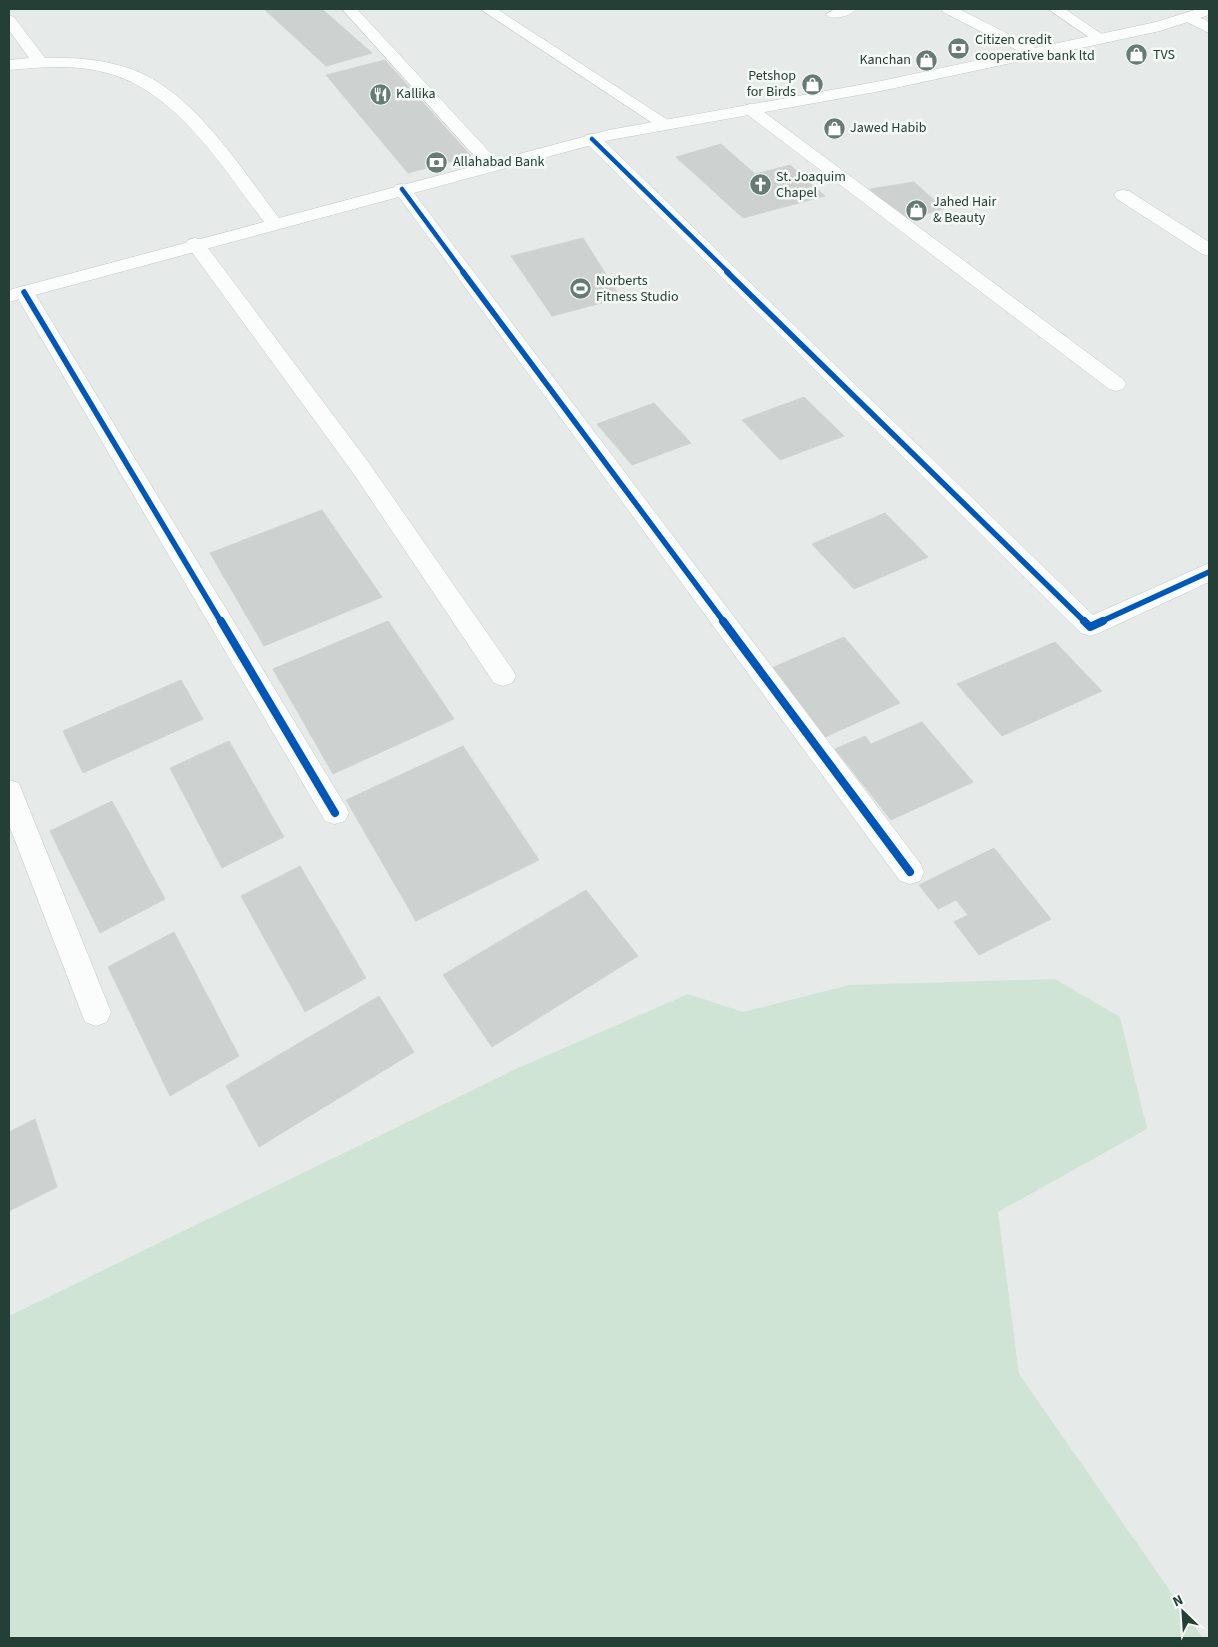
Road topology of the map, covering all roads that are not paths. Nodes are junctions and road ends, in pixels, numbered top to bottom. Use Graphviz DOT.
graph roads {
  1 [pos="349,9"];
  2 [pos="487,9"];
  3 [pos="849,9"];
  4 [pos="948,9"];
  5 [pos="1055,9"];
  6 [pos="1209,10"];
  7 [pos="834,14"];
  8 [pos="1188,17"];
  9 [pos="9,20"];
  10 [pos="1209,28"];
  11 [pos="1101,38"];
  12 [pos="1034,52"];
  13 [pos="39,61"];
  14 [pos="9,65"];
  15 [pos="750,109"];
  16 [pos="666,124"];
  17 [pos="592,139"];
  18 [pos="492,165"];
  19 [pos="402,189"];
  20 [pos="1123,195"];
  21 [pos="274,223"];
  22 [pos="195,244"];
  23 [pos="1209,250"];
  24 [pos="16,294"];
  25 [pos="1116,384"];
  26 [pos="1209,572"];
  27 [pos="503,676"];
  28 [pos="9,791"];
  29 [pos="335,814"];
  30 [pos="910,872"];
  31 [pos="96,1012"];
  1 -- 18 [label="street"];
  2 -- 16 [label="street"];
  3 -- 7 [label="street"];
  4 -- 12 [label="street"];
  5 -- 11 [label="street"];
  6 -- 8 [label="street"];
  8 -- 10 [label="street"];
  8 -- 11 [label="street"];
  9 -- 13 [label="street"];
  11 -- 12 [label="street"];
  12 -- 15 [label="street"];
  13 -- 14 [label="street"];
  13 -- 21 [label="street"];
  15 -- 16 [label="street"];
  15 -- 25 [label="street"];
  16 -- 17 [label="street"];
  17 -- 18 [label="street"];
  17 -- 26 [label="street"];
  18 -- 19 [label="street"];
  19 -- 21 [label="street"];
  19 -- 30 [label="street"];
  20 -- 23 [label="street"];
  21 -- 22 [label="street"];
  22 -- 24 [label="street"];
  22 -- 27 [label="street"];
  24 -- 29 [label="street"];
  28 -- 31 [label="street"];
}
